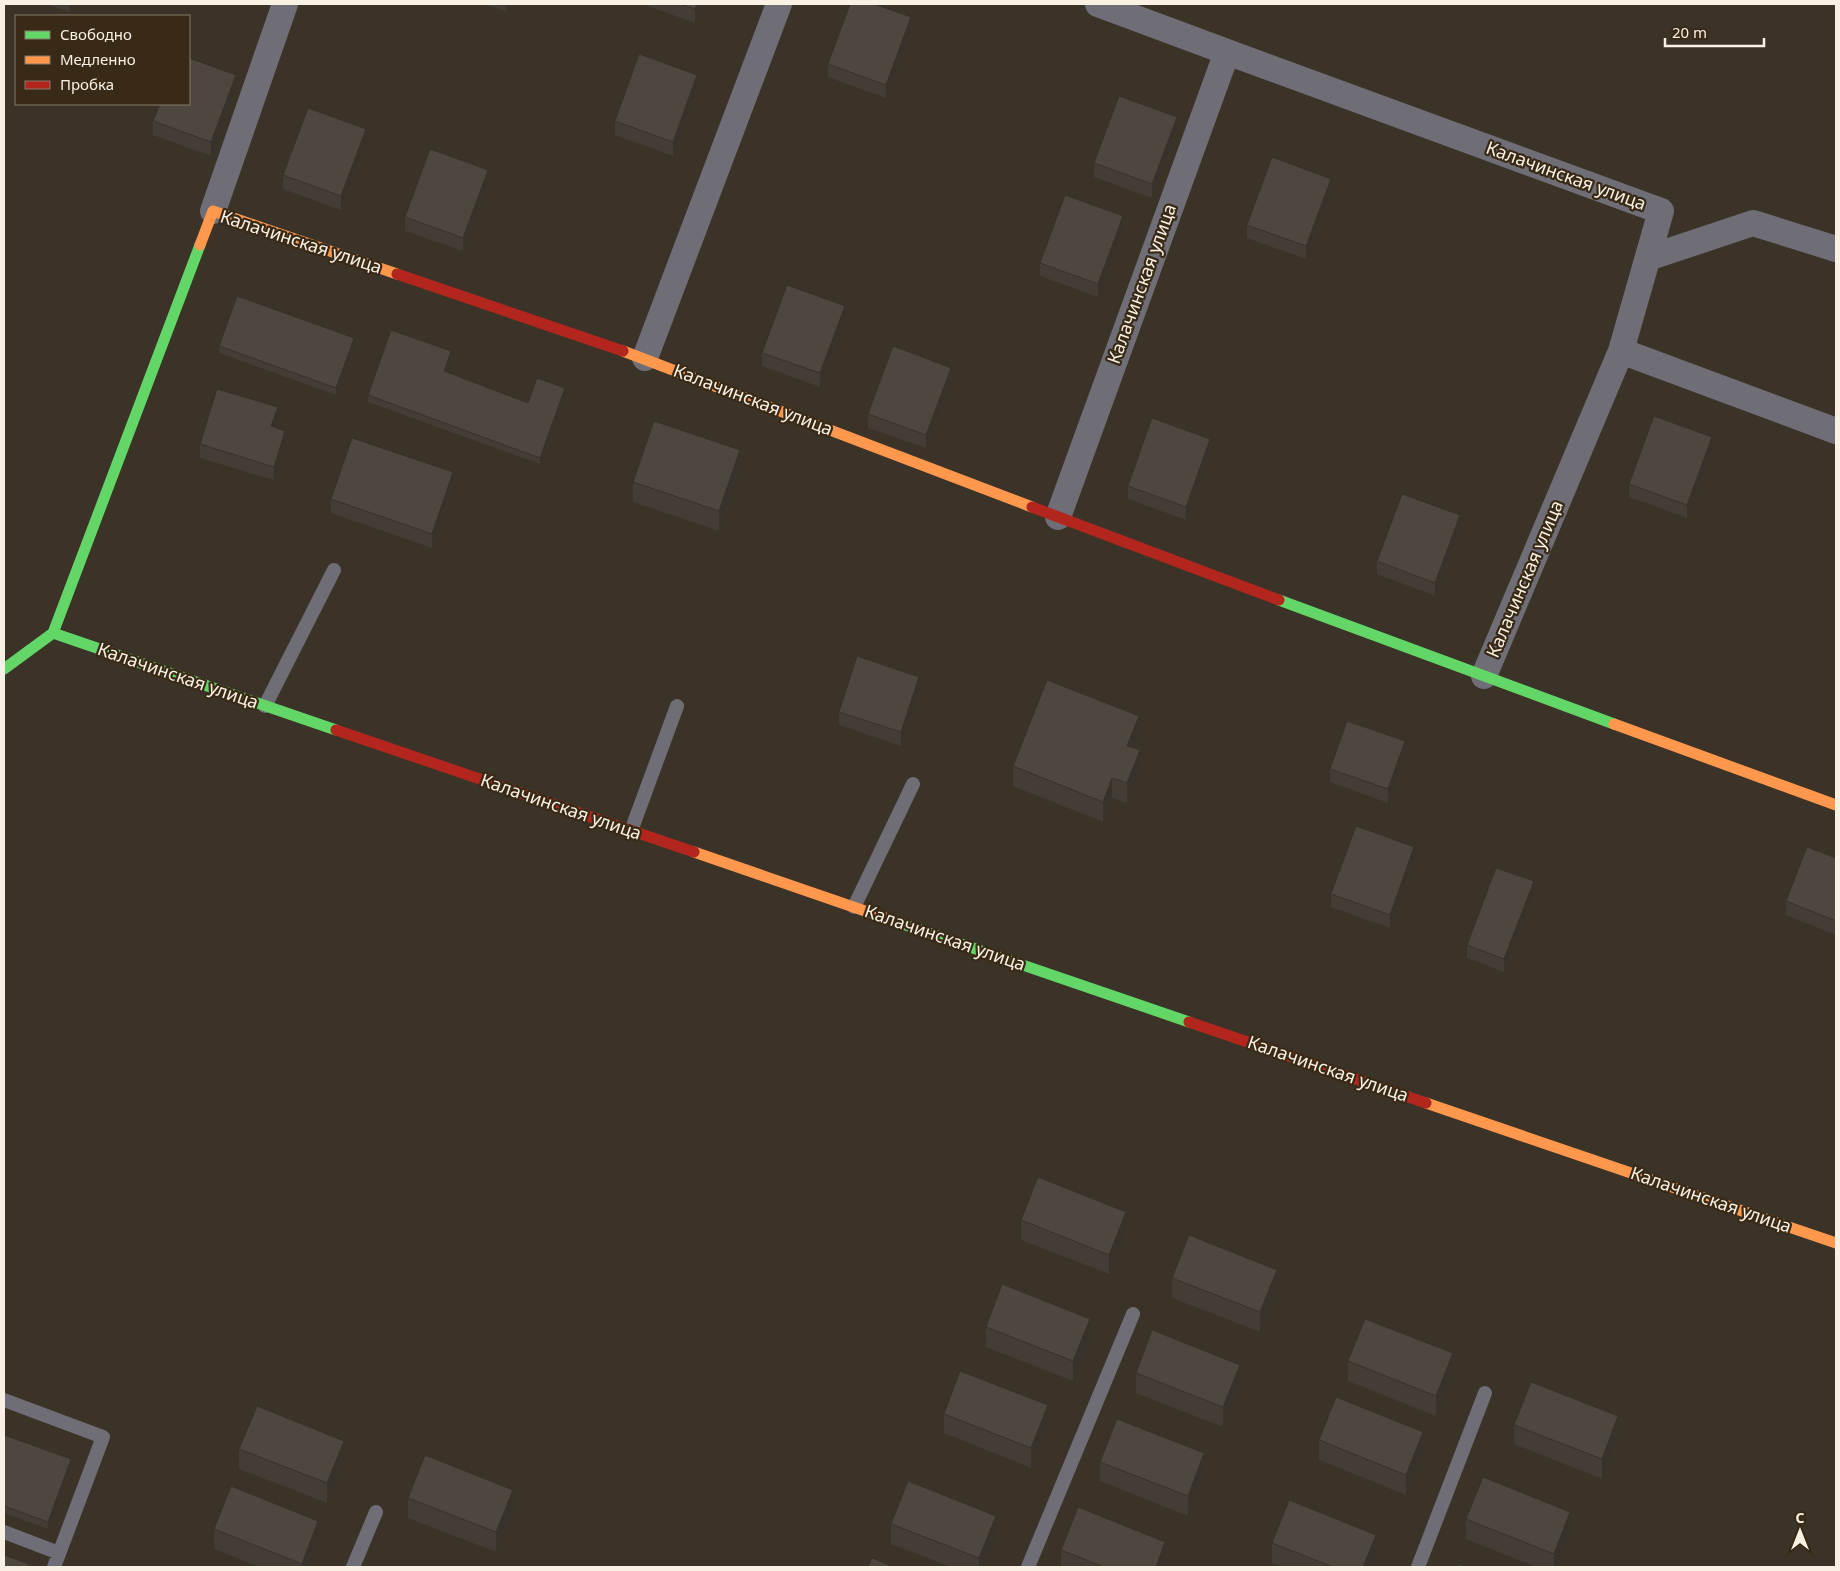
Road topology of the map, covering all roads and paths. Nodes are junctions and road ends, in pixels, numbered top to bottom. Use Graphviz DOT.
graph roads {
  1 [pos="285,4"];
  2 [pos="779,4"];
  3 [pos="1098,4"];
  4 [pos="1227,52"];
  5 [pos="213,211"];
  6 [pos="1836,249"];
  7 [pos="1648,258"];
  8 [pos="1621,350"];
  9 [pos="645,358"];
  10 [pos="1836,431"];
  11 [pos="1058,517"];
  12 [pos="334,570"];
  13 [pos="53,633"];
  14 [pos="4,669"];
  15 [pos="1484,676"];
  16 [pos="265,706"];
  17 [pos="677,706"];
  18 [pos="914,784"];
  19 [pos="1836,805"];
  20 [pos="631,831"];
  21 [pos="854,907"];
  22 [pos="1836,1243"];
  23 [pos="1133,1314"];
  24 [pos="1484,1393"];
  25 [pos="4,1400"];
  26 [pos="376,1512"];
  27 [pos="4,1532"];
  28 [pos="59,1553"];
  29 [pos="54,1567"];
  30 [pos="354,1567"];
  31 [pos="1028,1567"];
  32 [pos="1418,1567"];
  1 -- 5 [label="street"];
  2 -- 9 [label="street"];
  3 -- 4 [label="street, Калачинская улица"];
  4 -- 7 [label="street, Калачинская улица"];
  4 -- 11 [label="street, Калачинская улица"];
  5 -- 9 [label="street, Калачинская улица"];
  5 -- 13 [label="street, Калачинская улица"];
  6 -- 7 [label="street"];
  7 -- 8 [label="street, Калачинская улица"];
  8 -- 10 [label="street"];
  8 -- 15 [label="street, Калачинская улица"];
  9 -- 11 [label="street, Калачинская улица"];
  11 -- 15 [label="street, Калачинская улица"];
  12 -- 16 [label="lane"];
  13 -- 14 [label="street"];
  13 -- 16 [label="street, Калачинская улица"];
  15 -- 19 [label="street, Калачинская улица"];
  16 -- 20 [label="street, Калачинская улица"];
  17 -- 20 [label="lane"];
  18 -- 21 [label="lane"];
  20 -- 21 [label="street, Калачинская улица"];
  21 -- 22 [label="street, Калачинская улица"];
  23 -- 31 [label="lane"];
  24 -- 32 [label="lane"];
  25 -- 28 [label="lane"];
  26 -- 30 [label="lane"];
  27 -- 28 [label="lane"];
  28 -- 29 [label="lane"];
}
